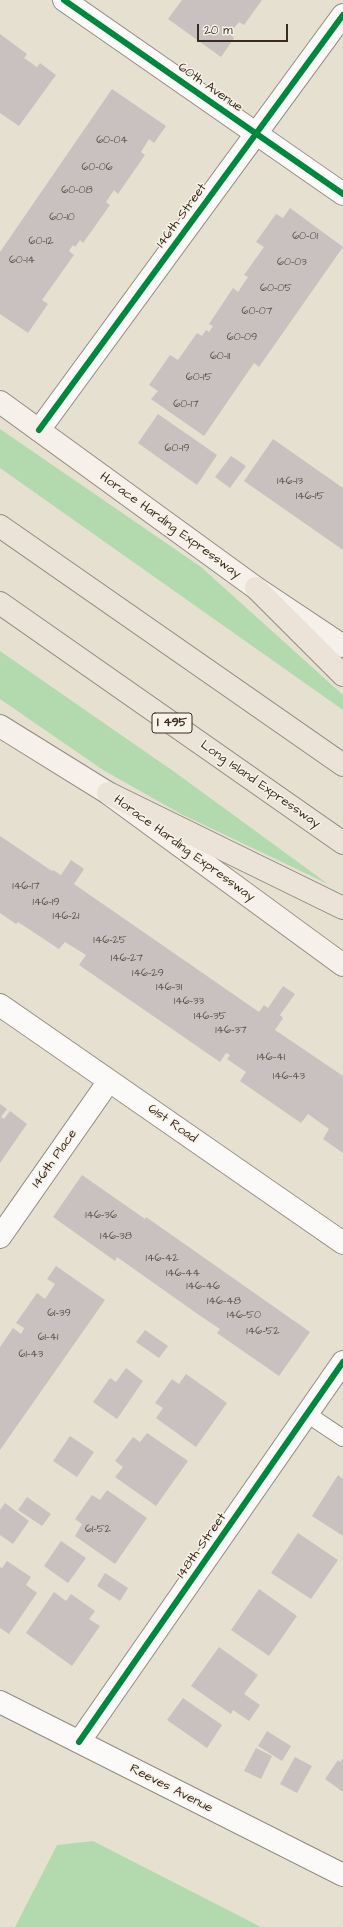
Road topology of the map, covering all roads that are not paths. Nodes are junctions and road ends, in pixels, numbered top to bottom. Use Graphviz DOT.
graph roads {
  1 [pos="64,0"];
  2 [pos="343,15"];
  3 [pos="256,134"];
  4 [pos="343,194"];
  5 [pos="0,402"];
  6 [pos="39,430"];
  7 [pos="0,526"];
  8 [pos="256,588"];
  9 [pos="0,603"];
  10 [pos="343,646"];
  11 [pos="343,674"];
  12 [pos="0,726"];
  13 [pos="343,765"];
  14 [pos="108,793"];
  15 [pos="343,843"];
  16 [pos="343,908"];
  17 [pos="343,965"];
  18 [pos="0,1005"];
  19 [pos="109,1080"];
  20 [pos="0,1236"];
  21 [pos="343,1243"];
  22 [pos="343,1362"];
  23 [pos="307,1414"];
  24 [pos="343,1438"];
  25 [pos="0,1702"];
  26 [pos="79,1742"];
  27 [pos="343,1875"];
  1 -- 3 [label="street, 60th Avenue"];
  2 -- 3 [label="street, 146th Street"];
  3 -- 4 [label="street, 60th Avenue"];
  3 -- 6 [label="street, 146th Street"];
  5 -- 6 [label="main road, Horace Harding Expressway"];
  6 -- 8 [label="main road, Horace Harding Expressway"];
  7 -- 13 [label="highway"];
  8 -- 10 [label="main road, Horace Harding Expressway"];
  8 -- 11 [label="highway"];
  9 -- 15 [label="highway, Long Island Expressway / I 495"];
  12 -- 14 [label="main road, Horace Harding Expressway"];
  14 -- 16 [label="highway"];
  14 -- 17 [label="main road, Horace Harding Expressway"];
  18 -- 19 [label="street, 61st Road"];
  19 -- 20 [label="street, 146th Place"];
  19 -- 21 [label="street, 61st Road"];
  22 -- 23 [label="street, 148th Street"];
  23 -- 24 [label="lane"];
  23 -- 26 [label="street, 148th Street"];
  25 -- 26 [label="street, Reeves Avenue"];
  26 -- 27 [label="street, Reeves Avenue"];
}
